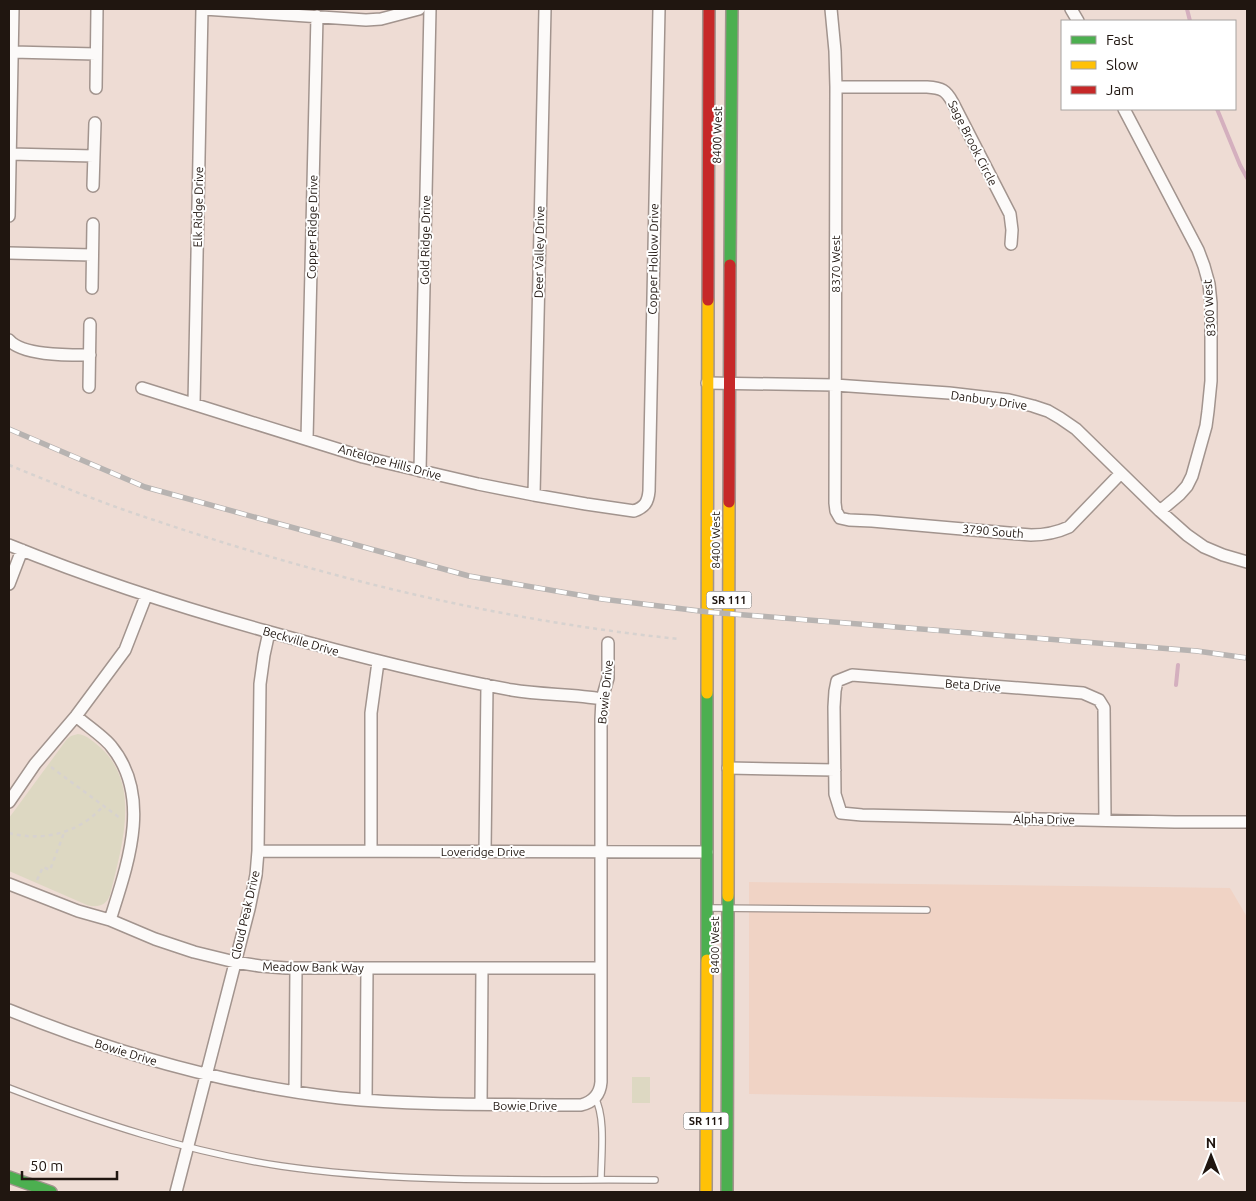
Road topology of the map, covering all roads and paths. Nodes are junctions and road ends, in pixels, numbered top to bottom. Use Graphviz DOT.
graph roads {
  1 [pos="13,9"];
  2 [pos="97,9"];
  3 [pos="203,9"];
  4 [pos="419,9"];
  5 [pos="430,9"];
  6 [pos="544,9"];
  7 [pos="659,9"];
  8 [pos="709,9"];
  9 [pos="732,9"];
  10 [pos="831,9"];
  11 [pos="1071,9"];
  12 [pos="317,16"];
  13 [pos="1077,20"];
  14 [pos="12,52"];
  15 [pos="96,54"];
  16 [pos="836,87"];
  17 [pos="96,88"];
  18 [pos="9,110"];
  19 [pos="1125,110"];
  20 [pos="95,123"];
  21 [pos="10,154"];
  22 [pos="94,156"];
  23 [pos="9,177"];
  24 [pos="93,186"];
  25 [pos="9,216"];
  26 [pos="93,224"];
  27 [pos="1011,244"];
  28 [pos="9,253"];
  29 [pos="92,255"];
  30 [pos="92,288"];
  31 [pos="90,324"];
  32 [pos="9,340"];
  33 [pos="90,355"];
  34 [pos="707,383"];
  35 [pos="729,384"];
  36 [pos="835,385"];
  37 [pos="89,387"];
  38 [pos="142,388"];
  39 [pos="194,404"];
  40 [pos="307,438"];
  41 [pos="9,466"];
  42 [pos="420,470"];
  43 [pos="1121,473"];
  44 [pos="534,495"];
  45 [pos="643,507"];
  46 [pos="1160,511"];
  47 [pos="840,518"];
  48 [pos="9,545"];
  49 [pos="22,550"];
  50 [pos="1247,562"];
  51 [pos="9,584"];
  52 [pos="146,596"];
  53 [pos="269,632"];
  54 [pos="679,639"];
  55 [pos="608,643"];
  56 [pos="378,662"];
  57 [pos="487,685"];
  58 [pos="602,698"];
  59 [pos="76,716"];
  60 [pos="51,767"];
  61 [pos="728,768"];
  62 [pos="835,770"];
  63 [pos="9,802"];
  64 [pos="103,806"];
  65 [pos="120,818"];
  66 [pos="1105,820"];
  67 [pos="1247,822"];
  68 [pos="64,832"];
  69 [pos="9,833"];
  70 [pos="258,851"];
  71 [pos="372,851"];
  72 [pos="485,851"];
  73 [pos="600,851"];
  74 [pos="707,852"];
  75 [pos="37,880"];
  76 [pos="9,884"];
  77 [pos="707,908"];
  78 [pos="728,908"];
  79 [pos="927,910"];
  80 [pos="110,920"];
  81 [pos="235,962"];
  82 [pos="296,968"];
  83 [pos="367,968"];
  84 [pos="482,968"];
  85 [pos="600,968"];
  86 [pos="9,1010"];
  87 [pos="206,1075"];
  88 [pos="9,1088"];
  89 [pos="296,1092"];
  90 [pos="595,1098"];
  91 [pos="366,1100"];
  92 [pos="481,1104"];
  93 [pos="188,1147"];
  94 [pos="9,1177"];
  95 [pos="601,1179"];
  96 [pos="655,1180"];
  97 [pos="52,1192"];
  98 [pos="176,1192"];
  99 [pos="706,1192"];
  100 [pos="727,1192"];
  1 -- 14 [label="street"];
  2 -- 15 [label="street"];
  3 -- 12 [label="street"];
  3 -- 39 [label="street, Elk Ridge Drive"];
  4 -- 12 [label="street"];
  5 -- 42 [label="street, Gold Ridge Drive"];
  6 -- 44 [label="street, Deer Valley Drive"];
  7 -- 45 [label="street, Copper Hollow Drive"];
  8 -- 34 [label="main road, 8400 West / SR 111"];
  9 -- 35 [label="main road, 8400 West / SR 111"];
  10 -- 16 [label="street, 8370 West"];
  11 -- 13 [label="street"];
  12 -- 40 [label="street, Copper Ridge Drive"];
  14 -- 15 [label="street"];
  14 -- 18 [label="street"];
  15 -- 17 [label="street"];
  16 -- 27 [label="street, Sage Brook Circle"];
  16 -- 36 [label="street, 8370 West"];
  18 -- 21 [label="street"];
  19 -- 46 [label="street, 8300 West"];
  20 -- 22 [label="street"];
  21 -- 22 [label="street"];
  21 -- 23 [label="street"];
  22 -- 24 [label="street"];
  23 -- 25 [label="street"];
  26 -- 29 [label="street"];
  28 -- 29 [label="street"];
  29 -- 30 [label="street"];
  31 -- 33 [label="street"];
  32 -- 33 [label="street"];
  33 -- 37 [label="street"];
  34 -- 35 [label="street, Danbury Drive"];
  34 -- 74 [label="main road, 8400 West / SR 111"];
  35 -- 36 [label="street, Danbury Drive"];
  35 -- 61 [label="main road, 8400 West / SR 111"];
  36 -- 43 [label="street, Danbury Drive"];
  36 -- 47 [label="street, 8370 West"];
  38 -- 39 [label="street, Antelope Hills Drive"];
  39 -- 40 [label="street, Antelope Hills Drive"];
  40 -- 42 [label="street, Antelope Hills Drive"];
  41 -- 54 [label="path"];
  42 -- 44 [label="street, Antelope Hills Drive"];
  43 -- 46 [label="street, Danbury Drive"];
  43 -- 47 [label="street, 3790 South"];
  44 -- 45 [label="street, Antelope Hills Drive"];
  46 -- 50 [label="street, Danbury Drive"];
  48 -- 49 [label="street, Beckville Drive"];
  49 -- 51 [label="street"];
  49 -- 52 [label="street, Beckville Drive"];
  52 -- 53 [label="street, Beckville Drive"];
  52 -- 59 [label="street"];
  53 -- 56 [label="street, Beckville Drive"];
  53 -- 70 [label="street, Cloud Peak Drive"];
  55 -- 58 [label="street, Bowie Drive"];
  56 -- 57 [label="street, Beckville Drive"];
  56 -- 71 [label="street"];
  57 -- 58 [label="street, Beckville Drive"];
  57 -- 72 [label="street"];
  58 -- 73 [label="street, Bowie Drive"];
  59 -- 63 [label="street"];
  59 -- 80 [label="street"];
  60 -- 64 [label="path"];
  61 -- 62 [label="street"];
  61 -- 78 [label="main road, 8400 West / SR 111"];
  62 -- 66 [label="street, Alpha Drive"];
  62 -- 66 [label="street, Beta Drive"];
  64 -- 65 [label="path"];
  64 -- 68 [label="path"];
  66 -- 67 [label="street, Alpha Drive"];
  68 -- 69 [label="path"];
  68 -- 75 [label="path"];
  70 -- 71 [label="street, Loveridge Drive"];
  70 -- 81 [label="street, Cloud Peak Drive"];
  71 -- 72 [label="street, Loveridge Drive"];
  72 -- 73 [label="street, Loveridge Drive"];
  73 -- 74 [label="street, Loveridge Drive"];
  73 -- 85 [label="street, Bowie Drive"];
  74 -- 77 [label="main road, 8400 West / SR 111"];
  76 -- 80 [label="street, Meadow Bank Way"];
  77 -- 78 [label="lane"];
  77 -- 99 [label="main road, 8400 West / SR 111"];
  78 -- 79 [label="lane"];
  78 -- 100 [label="main road, 8400 West / SR 111"];
  80 -- 81 [label="street, Meadow Bank Way"];
  81 -- 82 [label="street, Meadow Bank Way"];
  81 -- 87 [label="street, Cloud Peak Drive"];
  82 -- 83 [label="street, Meadow Bank Way"];
  82 -- 89 [label="street"];
  83 -- 84 [label="street, Meadow Bank Way"];
  83 -- 91 [label="street"];
  84 -- 85 [label="street, Meadow Bank Way"];
  84 -- 92 [label="street"];
  85 -- 90 [label="street, Bowie Drive"];
  86 -- 87 [label="street, Bowie Drive"];
  87 -- 89 [label="street, Bowie Drive"];
  87 -- 93 [label="street, Cloud Peak Drive"];
  88 -- 93 [label="lane"];
  89 -- 91 [label="street, Bowie Drive"];
  90 -- 92 [label="street, Bowie Drive"];
  90 -- 95 [label="lane"];
  91 -- 92 [label="street, Bowie Drive"];
  93 -- 95 [label="lane"];
  93 -- 98 [label="street, Cloud Peak Drive"];
  94 -- 97 [label="main road"];
  95 -- 96 [label="lane"];
}
